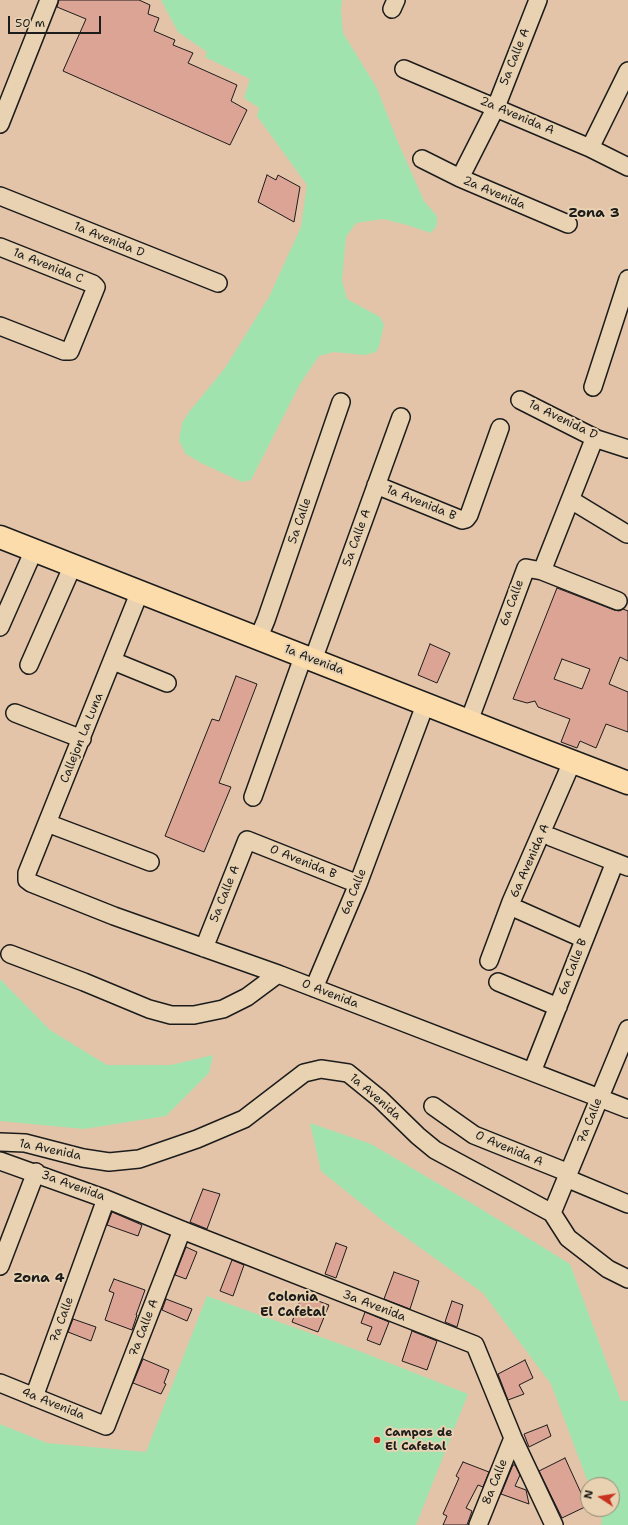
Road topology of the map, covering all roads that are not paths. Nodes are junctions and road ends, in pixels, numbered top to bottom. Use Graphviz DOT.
graph roads {
  1 [pos="49,0"];
  2 [pos="538,0"];
  3 [pos="404,69"];
  4 [pos="628,71"];
  5 [pos="496,107"];
  6 [pos="0,124"];
  7 [pos="590,148"];
  8 [pos="422,159"];
  9 [pos="628,166"];
  10 [pos="460,178"];
  11 [pos="0,196"];
  12 [pos="568,224"];
  13 [pos="0,247"];
  14 [pos="628,278"];
  15 [pos="218,283"];
  16 [pos="0,326"];
  17 [pos="593,387"];
  18 [pos="520,400"];
  19 [pos="341,402"];
  20 [pos="401,417"];
  21 [pos="500,428"];
  22 [pos="597,439"];
  23 [pos="628,448"];
  24 [pos="376,485"];
  25 [pos="571,500"];
  26 [pos="627,534"];
  27 [pos="0,537"];
  28 [pos="34,550"];
  29 [pos="73,565"];
  30 [pos="542,571"];
  31 [pos="140,591"];
  32 [pos="618,602"];
  33 [pos="0,627"];
  34 [pos="258,639"];
  35 [pos="308,658"];
  36 [pos="113,661"];
  37 [pos="28,665"];
  38 [pos="167,683"];
  39 [pos="425,704"];
  40 [pos="16,713"];
  41 [pos="469,722"];
  42 [pos="82,739"];
  43 [pos="572,762"];
  44 [pos="628,783"];
  45 [pos="253,797"];
  46 [pos="48,823"];
  47 [pos="551,837"];
  48 [pos="247,840"];
  49 [pos="150,862"];
  50 [pos="622,864"];
  51 [pos="31,883"];
  52 [pos="358,884"];
  53 [pos="519,910"];
  54 [pos="584,939"];
  55 [pos="204,948"];
  56 [pos="10,954"];
  57 [pos="489,961"];
  58 [pos="278,974"];
  59 [pos="498,982"];
  60 [pos="314,988"];
  61 [pos="558,1007"];
  62 [pos="628,1029"];
  63 [pos="532,1072"];
  64 [pos="599,1098"];
  65 [pos="433,1106"];
  66 [pos="628,1109"];
  67 [pos="0,1142"];
  68 [pos="0,1161"];
  69 [pos="36,1172"];
  70 [pos="568,1175"];
  71 [pos="106,1199"];
  72 [pos="628,1204"];
  73 [pos="552,1212"];
  74 [pos="182,1230"];
  75 [pos="0,1266"];
  76 [pos="628,1279"];
  77 [pos="0,1383"];
  78 [pos="34,1397"];
  79 [pos="106,1426"];
  80 [pos="513,1438"];
  81 [pos="478,1525"];
  82 [pos="554,1525"];
  1 -- 6 [label="street"];
  2 -- 5 [label="street, 5a Calle A"];
  3 -- 5 [label="street, 2a Avenida A"];
  4 -- 7 [label="street"];
  5 -- 7 [label="street, 2a Avenida A"];
  5 -- 10 [label="street, 5a Calle A"];
  7 -- 9 [label="street, 2a Avenida A"];
  8 -- 10 [label="street, 2a Avenida"];
  10 -- 12 [label="street, 2a Avenida"];
  11 -- 15 [label="street, 1a Avenida D"];
  13 -- 16 [label="street, 1a Avenida C"];
  14 -- 17 [label="street"];
  18 -- 22 [label="street, 1a Avenida D"];
  19 -- 34 [label="street, 5a Calle"];
  20 -- 24 [label="street, 5a Calle A"];
  21 -- 24 [label="street, 1a Avenida B"];
  22 -- 23 [label="street, 1a Avenida D"];
  22 -- 25 [label="street"];
  24 -- 35 [label="street, 5a Calle A"];
  25 -- 26 [label="street"];
  25 -- 30 [label="street"];
  27 -- 28 [label="main road, 1a Avenida"];
  28 -- 29 [label="main road, 1a Avenida"];
  28 -- 33 [label="street"];
  29 -- 31 [label="main road, 1a Avenida"];
  29 -- 37 [label="street"];
  30 -- 32 [label="street"];
  30 -- 41 [label="street, 6a Calle"];
  31 -- 34 [label="main road, 1a Avenida"];
  31 -- 36 [label="street, Callejon La Luna"];
  34 -- 35 [label="main road, 1a Avenida"];
  35 -- 39 [label="main road, 1a Avenida"];
  35 -- 45 [label="street"];
  36 -- 38 [label="street"];
  36 -- 42 [label="street, Callejon La Luna"];
  39 -- 41 [label="main road, 1a Avenida"];
  39 -- 52 [label="street, 6a Calle"];
  40 -- 42 [label="street"];
  41 -- 43 [label="main road, 1a Avenida"];
  42 -- 46 [label="street, Callejon La Luna"];
  43 -- 44 [label="main road, 1a Avenida"];
  43 -- 57 [label="street, 6a Avenida A"];
  46 -- 49 [label="street"];
  46 -- 51 [label="street, Callejon La Luna"];
  47 -- 50 [label="street"];
  48 -- 52 [label="street, 0 Avenida B"];
  48 -- 55 [label="street, 5a Calle A"];
  50 -- 54 [label="street, 6a Calle B"];
  51 -- 55 [label="street, 0 Avenida"];
  52 -- 60 [label="street, 6a Calle"];
  53 -- 54 [label="street"];
  54 -- 61 [label="street, 6a Calle B"];
  55 -- 58 [label="street, 0 Avenida"];
  56 -- 58 [label="street"];
  58 -- 60 [label="street, 0 Avenida"];
  59 -- 61 [label="street"];
  60 -- 63 [label="street, 0 Avenida"];
  61 -- 63 [label="street, 6a Calle B"];
  62 -- 64 [label="street, 7a Calle"];
  63 -- 64 [label="street, 0 Avenida"];
  64 -- 66 [label="street, 0 Avenida"];
  64 -- 70 [label="street, 7a Calle"];
  65 -- 70 [label="street, 0 Avenida A"];
  67 -- 73 [label="street, 1a Avenida"];
  68 -- 69 [label="street, 3a Avenida"];
  69 -- 71 [label="street, 3a Avenida"];
  69 -- 75 [label="street"];
  70 -- 72 [label="street, 0 Avenida A"];
  70 -- 73 [label="street, 7a Calle"];
  71 -- 74 [label="street, 3a Avenida"];
  71 -- 78 [label="street, 7a Calle"];
  73 -- 76 [label="street"];
  74 -- 79 [label="street, 7a Calle A"];
  74 -- 80 [label="street, 3a Avenida"];
  77 -- 78 [label="street, 4a Avenida"];
  78 -- 79 [label="street, 4a Avenida"];
  80 -- 81 [label="street, 8a Calle"];
  80 -- 82 [label="street, 3a Avenida"];
}
